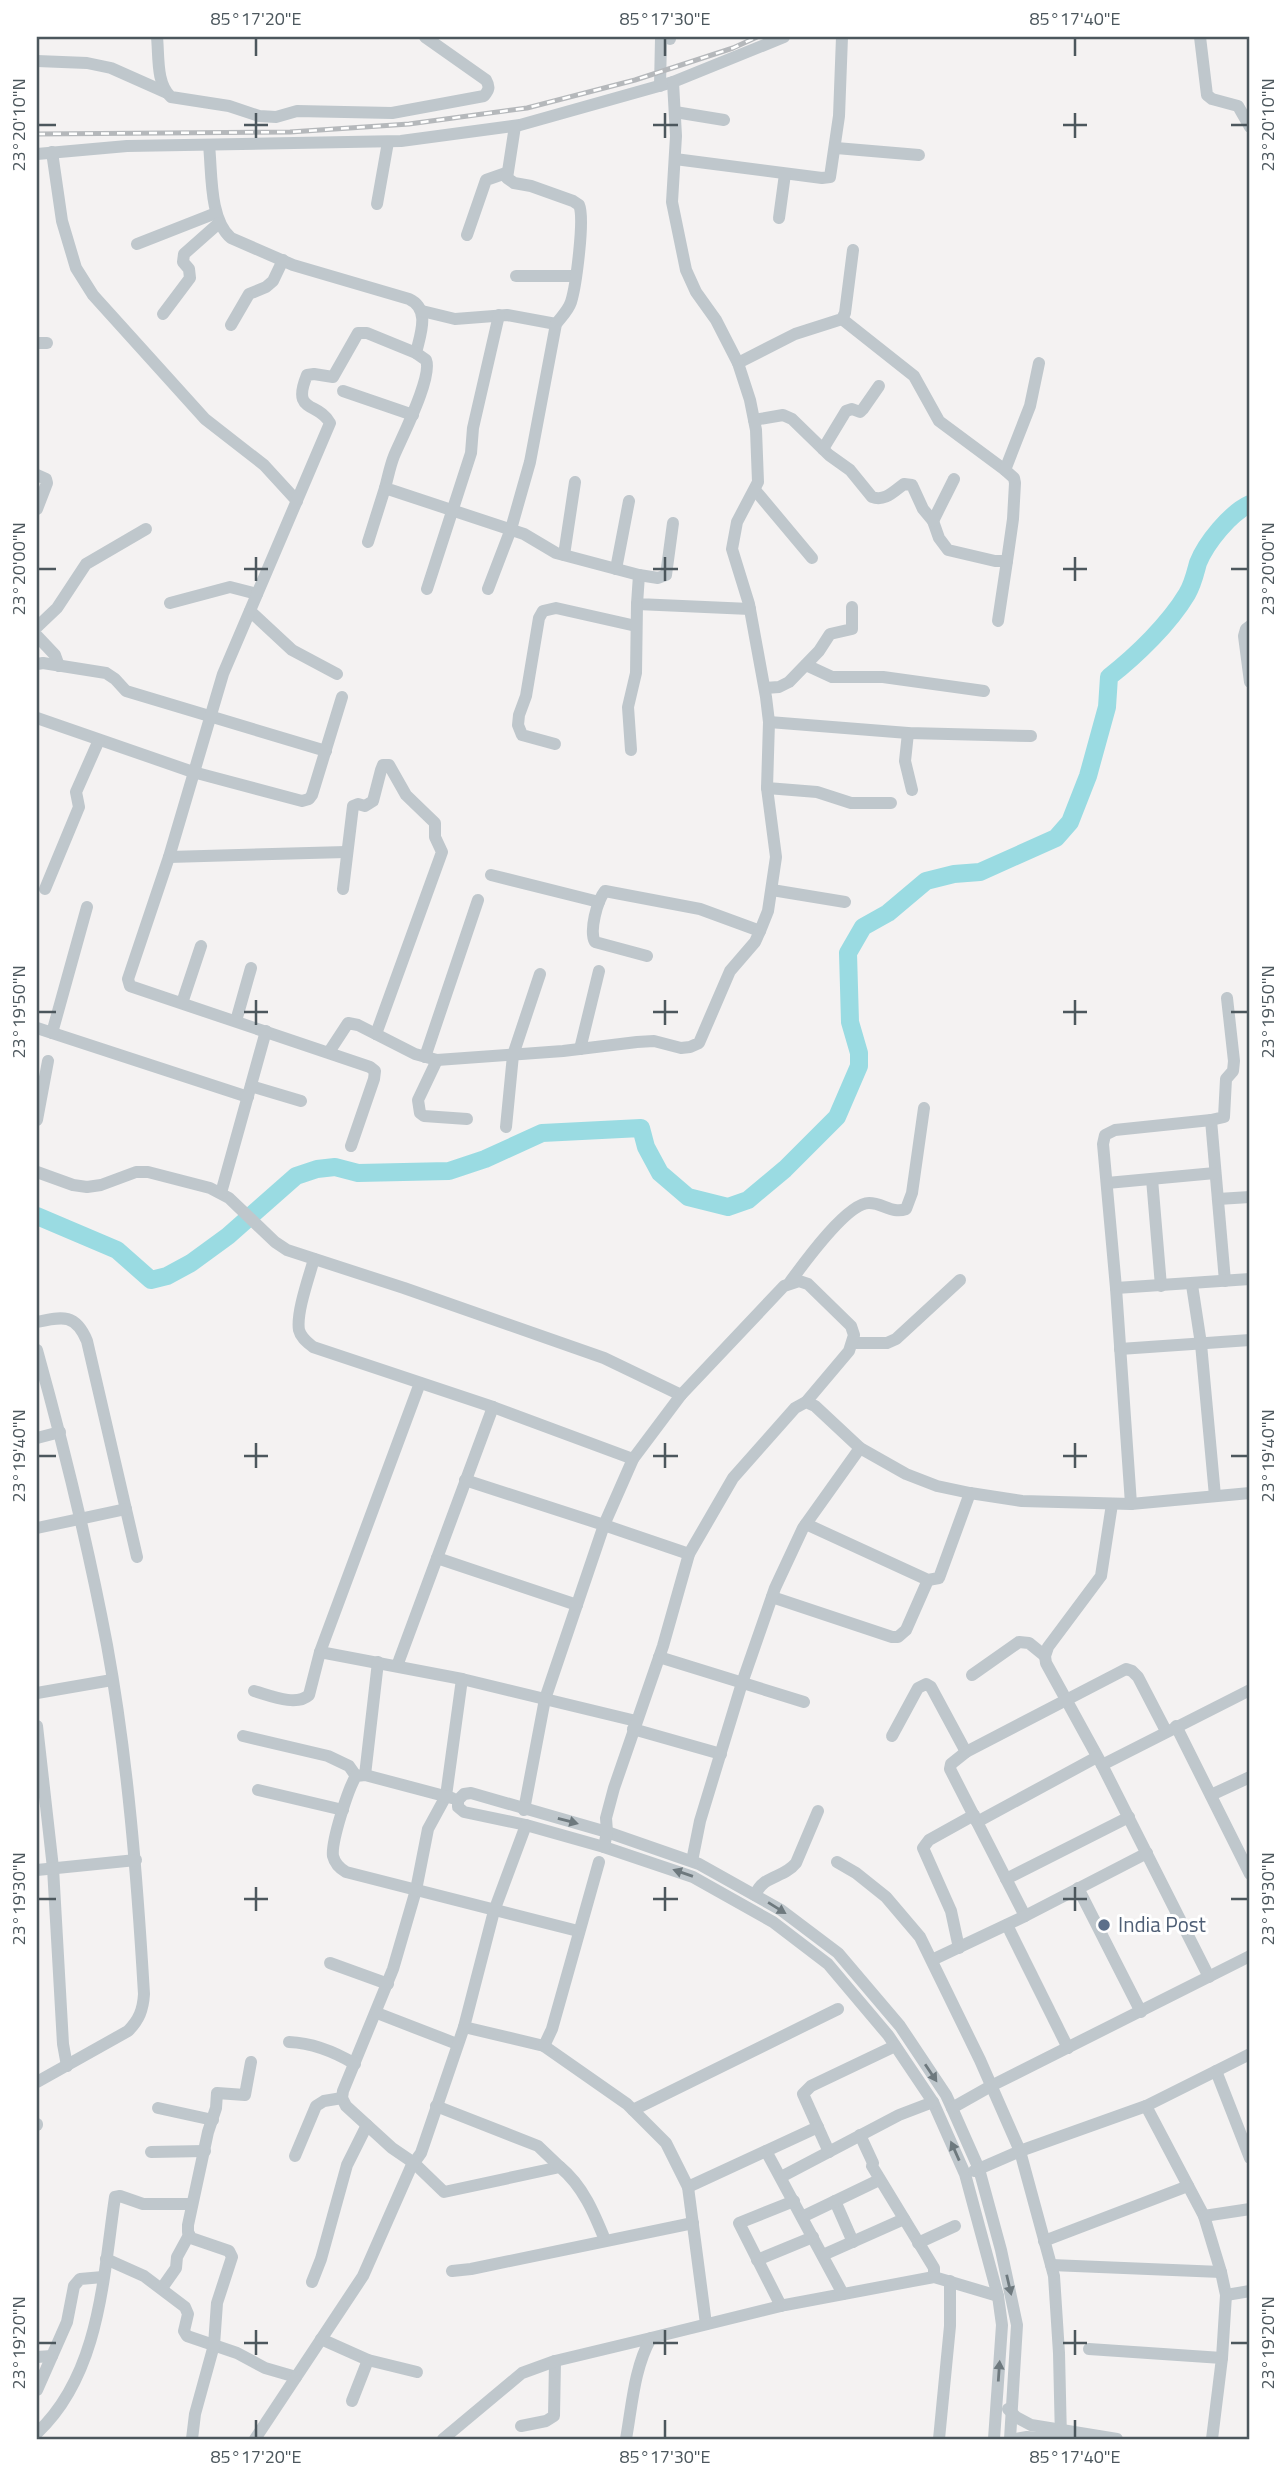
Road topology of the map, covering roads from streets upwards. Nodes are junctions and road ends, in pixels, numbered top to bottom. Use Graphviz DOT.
graph roads {
  1 [pos="157,37"];
  2 [pos="425,37"];
  3 [pos="784,37"];
  4 [pos="842,37"];
  5 [pos="1200,37"];
  6 [pos="667,38"];
  7 [pos="37,61"];
  8 [pos="673,82"];
  9 [pos="660,86"];
  10 [pos="165,92"];
  11 [pos="675,112"];
  12 [pos="724,120"];
  13 [pos="515,126"];
  14 [pos="1250,127"];
  15 [pos="388,142"];
  16 [pos="209,145"];
  17 [pos="836,149"];
  18 [pos="52,152"];
  19 [pos="37,154"];
  20 [pos="919,155"];
  21 [pos="675,159"];
  22 [pos="506,173"];
  23 [pos="785,174"];
  24 [pos="377,204"];
  25 [pos="218,218"];
  26 [pos="779,218"];
  27 [pos="467,235"];
  28 [pos="137,244"];
  29 [pos="853,250"];
  30 [pos="282,260"];
  31 [pos="516,276"];
  32 [pos="575,276"];
  33 [pos="422,311"];
  34 [pos="163,314"];
  35 [pos="499,315"];
  36 [pos="842,318"];
  37 [pos="555,324"];
  38 [pos="231,325"];
  39 [pos="416,354"];
  40 [pos="738,363"];
  41 [pos="1039,363"];
  42 [pos="879,386"];
  43 [pos="343,391"];
  44 [pos="413,415"];
  45 [pos="754,420"];
  46 [pos="823,449"];
  47 [pos="1005,470"];
  48 [pos="37,475"];
  49 [pos="954,479"];
  50 [pos="575,482"];
  51 [pos="385,488"];
  52 [pos="755,490"];
  53 [pos="297,501"];
  54 [pos="629,501"];
  55 [pos="37,509"];
  56 [pos="454,511"];
  57 [pos="933,521"];
  58 [pos="673,523"];
  59 [pos="146,529"];
  60 [pos="511,529"];
  61 [pos="368,542"];
  62 [pos="565,555"];
  63 [pos="812,558"];
  64 [pos="1007,561"];
  65 [pos="616,569"];
  66 [pos="639,575"];
  67 [pos="427,589"];
  68 [pos="488,589"];
  69 [pos="257,594"];
  70 [pos="170,603"];
  71 [pos="637,604"];
  72 [pos="852,607"];
  73 [pos="750,609"];
  74 [pos="250,611"];
  75 [pos="998,621"];
  76 [pos="636,626"];
  77 [pos="1250,626"];
  78 [pos="37,627"];
  79 [pos="37,636"];
  80 [pos="37,664"];
  81 [pos="806,665"];
  82 [pos="59,666"];
  83 [pos="337,674"];
  84 [pos="1250,682"];
  85 [pos="765,688"];
  86 [pos="984,691"];
  87 [pos="342,697"];
  88 [pos="209,716"];
  89 [pos="37,718"];
  90 [pos="769,722"];
  91 [pos="908,733"];
  92 [pos="1031,736"];
  93 [pos="99,740"];
  94 [pos="555,744"];
  95 [pos="631,750"];
  96 [pos="326,751"];
  97 [pos="193,772"];
  98 [pos="768,788"];
  99 [pos="912,790"];
  100 [pos="891,803"];
  101 [pos="346,852"];
  102 [pos="169,857"];
  103 [pos="491,875"];
  104 [pos="45,889"];
  105 [pos="343,889"];
  106 [pos="772,890"];
  107 [pos="478,900"];
  108 [pos="599,902"];
  109 [pos="845,902"];
  110 [pos="88,906"];
  111 [pos="760,931"];
  112 [pos="201,946"];
  113 [pos="648,956"];
  114 [pos="251,968"];
  115 [pos="599,971"];
  116 [pos="540,974"];
  117 [pos="1227,998"];
  118 [pos="182,1003"];
  119 [pos="236,1021"];
  120 [pos="37,1028"];
  121 [pos="266,1031"];
  122 [pos="52,1033"];
  123 [pos="376,1034"];
  124 [pos="580,1049"];
  125 [pos="329,1052"];
  126 [pos="513,1055"];
  127 [pos="431,1059"];
  128 [pos="48,1061"];
  129 [pos="250,1091"];
  130 [pos="301,1101"];
  131 [pos="924,1108"];
  132 [pos="467,1119"];
  133 [pos="37,1120"];
  134 [pos="1211,1120"];
  135 [pos="506,1127"];
  136 [pos="351,1146"];
  137 [pos="37,1172"];
  138 [pos="1215,1173"];
  139 [pos="1152,1179"];
  140 [pos="1107,1183"];
  141 [pos="225,1195"];
  142 [pos="1250,1197"];
  143 [pos="1218,1199"];
  144 [pos="314,1259"];
  145 [pos="1250,1279"];
  146 [pos="960,1280"];
  147 [pos="1225,1281"];
  148 [pos="790,1282"];
  149 [pos="1192,1284"];
  150 [pos="1161,1286"];
  151 [pos="1116,1288"];
  152 [pos="37,1322"];
  153 [pos="1250,1340"];
  154 [pos="853,1343"];
  155 [pos="1201,1344"];
  156 [pos="1120,1349"];
  157 [pos="37,1350"];
  158 [pos="420,1383"];
  159 [pos="681,1395"];
  160 [pos="806,1402"];
  161 [pos="493,1407"];
  162 [pos="60,1432"];
  163 [pos="37,1438"];
  164 [pos="860,1448"];
  165 [pos="634,1459"];
  166 [pos="465,1480"];
  167 [pos="970,1493"];
  168 [pos="1250,1493"];
  169 [pos="1215,1496"];
  170 [pos="1112,1504"];
  171 [pos="1131,1504"];
  172 [pos="126,1509"];
  173 [pos="81,1518"];
  174 [pos="806,1524"];
  175 [pos="604,1525"];
  176 [pos="37,1528"];
  177 [pos="689,1555"];
  178 [pos="137,1557"];
  179 [pos="437,1559"];
  180 [pos="928,1580"];
  181 [pos="772,1597"];
  182 [pos="578,1605"];
  183 [pos="320,1651"];
  184 [pos="1045,1656"];
  185 [pos="659,1657"];
  186 [pos="379,1662"];
  187 [pos="397,1666"];
  188 [pos="972,1675"];
  189 [pos="463,1679"];
  190 [pos="112,1680"];
  191 [pos="742,1683"];
  192 [pos="1250,1690"];
  193 [pos="254,1691"];
  194 [pos="37,1693"];
  195 [pos="545,1699"];
  196 [pos="1066,1699"];
  197 [pos="804,1702"];
  198 [pos="634,1725"];
  199 [pos="37,1726"];
  200 [pos="1171,1729"];
  201 [pos="243,1736"];
  202 [pos="892,1736"];
  203 [pos="966,1752"];
  204 [pos="721,1754"];
  205 [pos="1100,1761"];
  206 [pos="360,1776"];
  207 [pos="1250,1777"];
  208 [pos="258,1790"];
  209 [pos="1211,1795"];
  210 [pos="452,1798"];
  211 [pos="343,1810"];
  212 [pos="524,1810"];
  213 [pos="818,1811"];
  214 [pos="1129,1817"];
  215 [pos="976,1819"];
  216 [pos="526,1825"];
  217 [pos="607,1832"];
  218 [pos="604,1847"];
  219 [pos="1147,1853"];
  220 [pos="136,1860"];
  221 [pos="692,1861"];
  222 [pos="598,1862"];
  223 [pos="837,1862"];
  224 [pos="53,1868"];
  225 [pos="37,1870"];
  226 [pos="1250,1874"];
  227 [pos="1006,1879"];
  228 [pos="1078,1888"];
  229 [pos="416,1890"];
  230 [pos="755,1895"];
  231 [pos="494,1911"];
  232 [pos="1025,1916"];
  233 [pos="1007,1925"];
  234 [pos="578,1931"];
  235 [pos="959,1948"];
  236 [pos="1250,1956"];
  237 [pos="932,1960"];
  238 [pos="330,1963"];
  239 [pos="1209,1977"];
  240 [pos="388,1984"];
  241 [pos="838,2009"];
  242 [pos="1141,2012"];
  243 [pos="377,2013"];
  244 [pos="900,2026"];
  245 [pos="464,2027"];
  246 [pos="891,2040"];
  247 [pos="289,2042"];
  248 [pos="457,2044"];
  249 [pos="544,2046"];
  250 [pos="1068,2048"];
  251 [pos="1250,2054"];
  252 [pos="251,2062"];
  253 [pos="355,2064"];
  254 [pos="67,2066"];
  255 [pos="1216,2071"];
  256 [pos="37,2082"];
  257 [pos="991,2086"];
  258 [pos="342,2098"];
  259 [pos="933,2102"];
  260 [pos="436,2106"];
  261 [pos="1146,2106"];
  262 [pos="158,2108"];
  263 [pos="952,2108"];
  264 [pos="633,2110"];
  265 [pos="213,2120"];
  266 [pos="367,2125"];
  267 [pos="818,2127"];
  268 [pos="860,2135"];
  269 [pos="205,2151"];
  270 [pos="766,2151"];
  271 [pos="1020,2151"];
  272 [pos="151,2152"];
  273 [pos="829,2152"];
  274 [pos="295,2156"];
  275 [pos="1250,2158"];
  276 [pos="414,2162"];
  277 [pos="560,2167"];
  278 [pos="979,2169"];
  279 [pos="965,2174"];
  280 [pos="781,2177"];
  281 [pos="879,2180"];
  282 [pos="1188,2186"];
  283 [pos="688,2187"];
  284 [pos="794,2201"];
  285 [pos="835,2201"];
  286 [pos="192,2204"];
  287 [pos="1250,2209"];
  288 [pos="1204,2216"];
  289 [pos="802,2217"];
  290 [pos="904,2219"];
  291 [pos="693,2224"];
  292 [pos="955,2226"];
  293 [pos="189,2235"];
  294 [pos="813,2237"];
  295 [pos="605,2240"];
  296 [pos="1044,2241"];
  297 [pos="853,2242"];
  298 [pos="918,2243"];
  299 [pos="823,2255"];
  300 [pos="107,2259"];
  301 [pos="757,2260"];
  302 [pos="1051,2264"];
  303 [pos="452,2271"];
  304 [pos="1222,2272"];
  305 [pos="103,2277"];
  306 [pos="934,2277"];
  307 [pos="950,2281"];
  308 [pos="312,2282"];
  309 [pos="162,2288"];
  310 [pos="1250,2291"];
  311 [pos="843,2294"];
  312 [pos="1226,2295"];
  313 [pos="998,2296"];
  314 [pos="781,2306"];
  315 [pos="706,2324"];
  316 [pos="651,2338"];
  317 [pos="321,2339"];
  318 [pos="214,2345"];
  319 [pos="1089,2349"];
  320 [pos="52,2356"];
  321 [pos="37,2357"];
  322 [pos="1222,2358"];
  323 [pos="368,2360"];
  324 [pos="555,2361"];
  325 [pos="417,2372"];
  326 [pos="296,2377"];
  327 [pos="37,2390"];
  328 [pos="997,2400"];
  329 [pos="352,2402"];
  330 [pos="1013,2412"];
  331 [pos="521,2426"];
  332 [pos="37,2434"];
  333 [pos="1058,2437"];
  334 [pos="192,2439"];
  335 [pos="257,2439"];
  336 [pos="443,2439"];
  337 [pos="626,2439"];
  338 [pos="939,2439"];
  339 [pos="995,2439"];
  340 [pos="1013,2439"];
  341 [pos="1117,2439"];
  342 [pos="1212,2439"];
  1 -- 10 [label="street"];
  2 -- 10 [label="street"];
  3 -- 8 [label="street"];
  4 -- 17 [label="street"];
  5 -- 14 [label="street"];
  6 -- 9 [label="street"];
  7 -- 10 [label="street"];
  8 -- 9 [label="street"];
  8 -- 11 [label="street"];
  9 -- 13 [label="street"];
  11 -- 12 [label="street"];
  11 -- 21 [label="street"];
  13 -- 15 [label="street"];
  13 -- 22 [label="street"];
  15 -- 16 [label="street"];
  15 -- 24 [label="street"];
  16 -- 18 [label="street"];
  16 -- 25 [label="street"];
  17 -- 20 [label="street"];
  17 -- 23 [label="street"];
  18 -- 19 [label="street"];
  18 -- 53 [label="street"];
  21 -- 23 [label="street"];
  21 -- 40 [label="street"];
  22 -- 27 [label="street"];
  22 -- 32 [label="street"];
  23 -- 26 [label="street"];
  25 -- 28 [label="street"];
  25 -- 30 [label="street"];
  25 -- 34 [label="street"];
  29 -- 36 [label="street"];
  30 -- 33 [label="street"];
  30 -- 38 [label="street"];
  31 -- 32 [label="street"];
  32 -- 37 [label="street"];
  33 -- 35 [label="street"];
  33 -- 39 [label="street"];
  35 -- 37 [label="street"];
  35 -- 56 [label="street"];
  36 -- 40 [label="street"];
  36 -- 47 [label="street"];
  37 -- 60 [label="street"];
  39 -- 44 [label="street"];
  39 -- 53 [label="street"];
  40 -- 45 [label="street"];
  41 -- 47 [label="street"];
  42 -- 46 [label="street"];
  43 -- 44 [label="street"];
  44 -- 51 [label="street"];
  45 -- 46 [label="street"];
  45 -- 52 [label="street"];
  46 -- 57 [label="street"];
  47 -- 64 [label="street"];
  48 -- 55 [label="street"];
  49 -- 57 [label="street"];
  50 -- 62 [label="street"];
  51 -- 56 [label="street"];
  51 -- 61 [label="street"];
  52 -- 63 [label="street"];
  52 -- 73 [label="street"];
  53 -- 69 [label="street"];
  54 -- 65 [label="street"];
  56 -- 60 [label="street"];
  56 -- 67 [label="street"];
  57 -- 64 [label="street"];
  58 -- 66 [label="street"];
  59 -- 78 [label="street"];
  60 -- 62 [label="street"];
  60 -- 68 [label="street"];
  62 -- 65 [label="street"];
  64 -- 75 [label="street"];
  65 -- 66 [label="street"];
  66 -- 71 [label="street"];
  69 -- 70 [label="street"];
  69 -- 74 [label="street"];
  71 -- 73 [label="street"];
  71 -- 76 [label="street"];
  72 -- 81 [label="street"];
  73 -- 85 [label="street"];
  74 -- 83 [label="street"];
  74 -- 88 [label="street"];
  76 -- 94 [label="street"];
  76 -- 95 [label="street"];
  77 -- 84 [label="street"];
  79 -- 82 [label="street"];
  80 -- 82 [label="street"];
  81 -- 85 [label="street"];
  81 -- 86 [label="street"];
  82 -- 88 [label="street"];
  85 -- 90 [label="street"];
  87 -- 96 [label="street"];
  88 -- 96 [label="street"];
  88 -- 97 [label="street"];
  89 -- 93 [label="street"];
  90 -- 91 [label="street"];
  90 -- 98 [label="street"];
  91 -- 92 [label="street"];
  91 -- 99 [label="street"];
  93 -- 97 [label="street"];
  93 -- 104 [label="street"];
  96 -- 97 [label="street"];
  97 -- 102 [label="street"];
  98 -- 100 [label="street"];
  98 -- 106 [label="street"];
  101 -- 102 [label="street"];
  101 -- 105 [label="street"];
  101 -- 123 [label="street"];
  102 -- 118 [label="street"];
  103 -- 108 [label="street"];
  106 -- 109 [label="street"];
  106 -- 111 [label="street"];
  107 -- 127 [label="street"];
  108 -- 111 [label="street"];
  108 -- 113 [label="street"];
  110 -- 122 [label="street"];
  111 -- 124 [label="street"];
  112 -- 118 [label="street"];
  114 -- 119 [label="street"];
  115 -- 124 [label="street"];
  116 -- 126 [label="street"];
  117 -- 134 [label="street"];
  118 -- 119 [label="street"];
  119 -- 121 [label="street"];
  120 -- 122 [label="street"];
  121 -- 125 [label="street"];
  121 -- 129 [label="street"];
  122 -- 129 [label="street"];
  123 -- 125 [label="street"];
  123 -- 127 [label="street"];
  124 -- 126 [label="street"];
  125 -- 136 [label="street"];
  126 -- 127 [label="street"];
  126 -- 135 [label="street"];
  127 -- 132 [label="street"];
  128 -- 133 [label="street"];
  129 -- 130 [label="street"];
  129 -- 141 [label="street"];
  131 -- 148 [label="street"];
  134 -- 138 [label="street"];
  134 -- 140 [label="street"];
  137 -- 141 [label="street"];
  138 -- 139 [label="street"];
  138 -- 143 [label="street"];
  139 -- 140 [label="street"];
  139 -- 150 [label="street"];
  140 -- 151 [label="street"];
  141 -- 144 [label="street"];
  142 -- 143 [label="street"];
  143 -- 147 [label="street"];
  144 -- 158 [label="street"];
  144 -- 159 [label="street"];
  145 -- 147 [label="street"];
  146 -- 154 [label="street"];
  147 -- 149 [label="street"];
  148 -- 154 [label="street"];
  148 -- 159 [label="street"];
  149 -- 150 [label="street"];
  149 -- 155 [label="street"];
  150 -- 151 [label="street"];
  151 -- 156 [label="street"];
  152 -- 172 [label="street"];
  153 -- 155 [label="street"];
  154 -- 160 [label="street"];
  155 -- 156 [label="street"];
  155 -- 169 [label="street"];
  156 -- 171 [label="street"];
  157 -- 162 [label="street"];
  158 -- 161 [label="street"];
  158 -- 183 [label="street"];
  159 -- 165 [label="street"];
  160 -- 164 [label="street"];
  160 -- 177 [label="street"];
  161 -- 165 [label="street"];
  161 -- 166 [label="street"];
  162 -- 163 [label="street"];
  162 -- 173 [label="street"];
  164 -- 167 [label="street"];
  164 -- 174 [label="street"];
  165 -- 175 [label="street"];
  166 -- 175 [label="street"];
  166 -- 179 [label="street"];
  167 -- 170 [label="street"];
  167 -- 180 [label="street"];
  168 -- 169 [label="street"];
  169 -- 171 [label="street"];
  170 -- 171 [label="street"];
  170 -- 184 [label="street"];
  172 -- 173 [label="street"];
  172 -- 178 [label="street"];
  173 -- 176 [label="street"];
  173 -- 190 [label="street"];
  174 -- 180 [label="street"];
  174 -- 181 [label="street"];
  175 -- 177 [label="street"];
  175 -- 182 [label="street"];
  177 -- 185 [label="street"];
  179 -- 182 [label="street"];
  179 -- 187 [label="street"];
  180 -- 181 [label="street"];
  181 -- 191 [label="street"];
  182 -- 195 [label="street"];
  183 -- 186 [label="street"];
  183 -- 193 [label="street"];
  184 -- 188 [label="street"];
  184 -- 196 [label="street"];
  185 -- 191 [label="street"];
  185 -- 198 [label="street"];
  186 -- 187 [label="street"];
  186 -- 206 [label="street"];
  187 -- 189 [label="street"];
  189 -- 195 [label="street"];
  189 -- 210 [label="street"];
  190 -- 194 [label="street"];
  190 -- 220 [label="street"];
  191 -- 197 [label="street"];
  191 -- 204 [label="street"];
  192 -- 200 [label="street"];
  195 -- 198 [label="street"];
  195 -- 212 [label="street"];
  196 -- 200 [label="street"];
  196 -- 203 [label="street"];
  196 -- 205 [label="street"];
  198 -- 204 [label="street"];
  198 -- 217 [label="street"];
  199 -- 224 [label="street"];
  200 -- 205 [label="street"];
  200 -- 209 [label="street"];
  201 -- 206 [label="street"];
  202 -- 203 [label="street"];
  203 -- 215 [label="street"];
  204 -- 221 [label="street"];
  205 -- 214 [label="street"];
  205 -- 215 [label="street"];
  206 -- 210 [label="street"];
  206 -- 211 [label="street"];
  207 -- 209 [label="street"];
  208 -- 211 [label="street"];
  209 -- 226 [label="street"];
  210 -- 212 [label="street"];
  210 -- 216 [label="street"];
  210 -- 229 [label="street"];
  211 -- 229 [label="street"];
  212 -- 217 [label="street, one-way"];
  213 -- 230 [label="street"];
  214 -- 219 [label="street"];
  214 -- 227 [label="street"];
  215 -- 227 [label="street"];
  215 -- 235 [label="street"];
  216 -- 218 [label="street"];
  216 -- 231 [label="street"];
  217 -- 218 [label="street"];
  217 -- 221 [label="street"];
  246 -- 218 [label="street, one-way"];
  219 -- 228 [label="street"];
  219 -- 239 [label="street"];
  220 -- 224 [label="street"];
  220 -- 254 [label="street"];
  221 -- 230 [label="street"];
  222 -- 234 [label="street"];
  223 -- 237 [label="street"];
  224 -- 225 [label="street"];
  224 -- 254 [label="street"];
  227 -- 232 [label="street"];
  228 -- 232 [label="street"];
  228 -- 242 [label="street"];
  229 -- 231 [label="street"];
  229 -- 240 [label="street"];
  230 -- 244 [label="street, one-way"];
  231 -- 234 [label="street"];
  231 -- 245 [label="street"];
  232 -- 233 [label="street"];
  233 -- 235 [label="street"];
  233 -- 250 [label="street"];
  234 -- 249 [label="street"];
  235 -- 237 [label="street"];
  236 -- 239 [label="street"];
  237 -- 257 [label="street"];
  238 -- 240 [label="street"];
  239 -- 242 [label="street"];
  240 -- 243 [label="street"];
  241 -- 264 [label="street"];
  242 -- 250 [label="street"];
  243 -- 248 [label="street"];
  243 -- 253 [label="street"];
  244 -- 246 [label="street"];
  244 -- 263 [label="street, one-way"];
  245 -- 248 [label="street"];
  245 -- 249 [label="street"];
  246 -- 259 [label="street"];
  246 -- 267 [label="street"];
  247 -- 253 [label="street"];
  248 -- 260 [label="street"];
  249 -- 264 [label="street"];
  250 -- 257 [label="street"];
  251 -- 255 [label="street"];
  252 -- 265 [label="street"];
  253 -- 258 [label="street"];
  254 -- 256 [label="street"];
  255 -- 261 [label="street"];
  255 -- 275 [label="street"];
  257 -- 263 [label="street"];
  257 -- 271 [label="street"];
  258 -- 266 [label="street"];
  258 -- 274 [label="street"];
  259 -- 268 [label="street"];
  279 -- 259 [label="street, one-way"];
  260 -- 276 [label="street"];
  260 -- 277 [label="street"];
  261 -- 271 [label="street"];
  261 -- 282 [label="street"];
  262 -- 265 [label="street"];
  263 -- 278 [label="street"];
  264 -- 283 [label="street"];
  265 -- 269 [label="street"];
  266 -- 276 [label="street"];
  266 -- 308 [label="street"];
  267 -- 270 [label="street"];
  267 -- 273 [label="street"];
  268 -- 273 [label="street"];
  268 -- 281 [label="street"];
  269 -- 272 [label="street"];
  269 -- 286 [label="street"];
  270 -- 280 [label="street"];
  270 -- 283 [label="street"];
  271 -- 278 [label="street"];
  271 -- 296 [label="street"];
  273 -- 280 [label="street"];
  276 -- 277 [label="street"];
  276 -- 317 [label="street"];
  277 -- 295 [label="street"];
  278 -- 279 [label="street"];
  278 -- 330 [label="street, one-way"];
  279 -- 313 [label="street"];
  280 -- 284 [label="street"];
  281 -- 285 [label="street"];
  281 -- 290 [label="street"];
  282 -- 288 [label="street"];
  282 -- 296 [label="street"];
  283 -- 291 [label="street"];
  284 -- 289 [label="street"];
  284 -- 301 [label="street"];
  285 -- 289 [label="street"];
  285 -- 297 [label="street"];
  286 -- 293 [label="street"];
  286 -- 300 [label="street"];
  287 -- 288 [label="street"];
  288 -- 304 [label="street"];
  289 -- 294 [label="street"];
  290 -- 297 [label="street"];
  290 -- 298 [label="street"];
  291 -- 295 [label="street"];
  291 -- 315 [label="street"];
  292 -- 298 [label="street"];
  293 -- 309 [label="street"];
  293 -- 318 [label="street"];
  294 -- 299 [label="street"];
  294 -- 301 [label="street"];
  295 -- 303 [label="street"];
  296 -- 302 [label="street"];
  297 -- 299 [label="street"];
  298 -- 306 [label="street"];
  299 -- 311 [label="street"];
  300 -- 305 [label="street"];
  300 -- 309 [label="street"];
  301 -- 314 [label="street"];
  302 -- 304 [label="street"];
  302 -- 333 [label="street"];
  304 -- 312 [label="street"];
  305 -- 320 [label="street"];
  305 -- 332 [label="street"];
  306 -- 307 [label="street"];
  306 -- 311 [label="street"];
  307 -- 313 [label="street"];
  307 -- 338 [label="street"];
  309 -- 318 [label="street"];
  310 -- 312 [label="street"];
  311 -- 314 [label="street"];
  312 -- 322 [label="street"];
  328 -- 313 [label="street, one-way"];
  314 -- 315 [label="street"];
  315 -- 316 [label="street"];
  316 -- 324 [label="street"];
  316 -- 337 [label="street"];
  317 -- 323 [label="street"];
  317 -- 326 [label="street"];
  318 -- 326 [label="street"];
  318 -- 334 [label="street"];
  319 -- 322 [label="street"];
  320 -- 321 [label="street"];
  320 -- 327 [label="street"];
  322 -- 342 [label="street"];
  323 -- 325 [label="street"];
  323 -- 329 [label="street"];
  324 -- 331 [label="street"];
  324 -- 336 [label="street"];
  326 -- 335 [label="street"];
  328 -- 330 [label="street"];
  328 -- 339 [label="street"];
  330 -- 333 [label="street"];
  330 -- 340 [label="street"];
  333 -- 340 [label="street"];
  333 -- 341 [label="street"];
}
